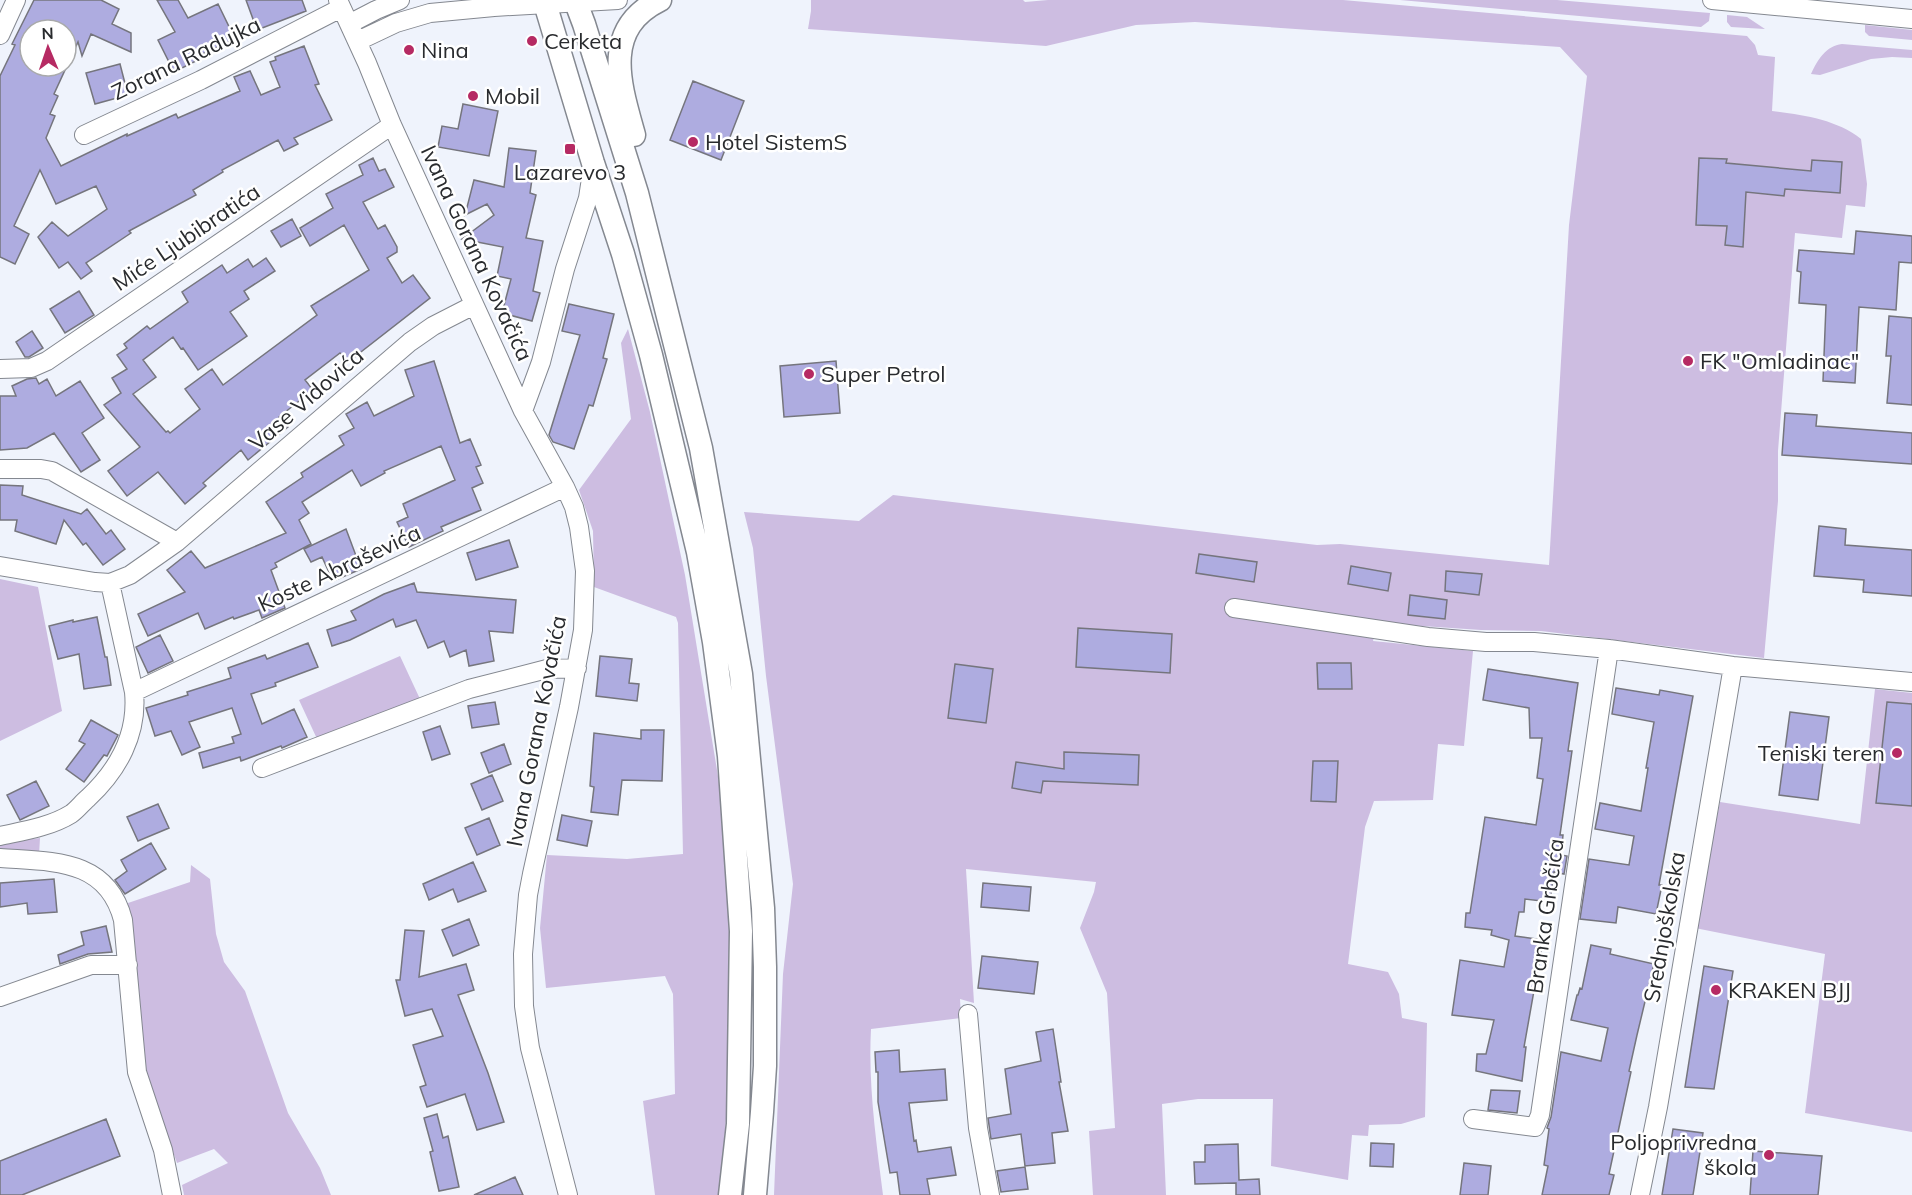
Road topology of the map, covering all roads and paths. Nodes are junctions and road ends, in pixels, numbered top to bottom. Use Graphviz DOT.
graph roads {
  1 [pos="16,0"];
  2 [pos="400,0"];
  3 [pos="618,0"];
  4 [pos="660,0"];
  5 [pos="1712,0"];
  6 [pos="575,1"];
  7 [pos="545,2"];
  8 [pos="1789,3"];
  9 [pos="343,11"];
  10 [pos="1912,19"];
  11 [pos="0,35"];
  12 [pos="358,41"];
  13 [pos="392,125"];
  14 [pos="84,135"];
  15 [pos="593,163"];
  16 [pos="637,193"];
  17 [pos="474,305"];
  18 [pos="0,369"];
  19 [pos="523,411"];
  20 [pos="0,469"];
  21 [pos="565,487"];
  22 [pos="177,542"];
  23 [pos="0,566"];
  24 [pos="110,583"];
  25 [pos="1234,608"];
  26 [pos="1609,649"];
  27 [pos="1733,666"];
  28 [pos="577,668"];
  29 [pos="1912,682"];
  30 [pos="134,692"];
  31 [pos="262,768"];
  32 [pos="0,836"];
  33 [pos="0,858"];
  34 [pos="128,965"];
  35 [pos="0,997"];
  36 [pos="968,1014"];
  37 [pos="1473,1119"];
  38 [pos="172,1195"];
  39 [pos="568,1195"];
  40 [pos="730,1195"];
  41 [pos="754,1195"];
  42 [pos="990,1195"];
  43 [pos="1640,1195"];
  1 -- 11 [label="street"];
  2 -- 9 [label="street, Zorana Radujka"];
  3 -- 6 [label="street"];
  4 -- 16 [label="main road"];
  5 -- 8 [label="street"];
  6 -- 7 [label="street"];
  6 -- 16 [label="main road"];
  7 -- 12 [label="street"];
  7 -- 15 [label="main road"];
  8 -- 10 [label="street"];
  9 -- 12 [label="street, Ivana Gorana Kovačića"];
  9 -- 14 [label="street, Zorana Radujka"];
  12 -- 13 [label="street, Ivana Gorana Kovačića"];
  13 -- 17 [label="street, Ivana Gorana Kovačića"];
  13 -- 18 [label="street, Miće Ljubibratića"];
  15 -- 19 [label="street"];
  15 -- 40 [label="main road"];
  16 -- 41 [label="main road"];
  17 -- 19 [label="street, Ivana Gorana Kovačića"];
  17 -- 22 [label="street, Vase Vidovića"];
  19 -- 21 [label="street, Ivana Gorana Kovačića"];
  20 -- 22 [label="street"];
  21 -- 28 [label="street, Ivana Gorana Kovačića"];
  21 -- 30 [label="street, Koste Abraševića"];
  22 -- 24 [label="street, Vase Vidovića"];
  23 -- 24 [label="street"];
  24 -- 30 [label="street"];
  25 -- 26 [label="street"];
  26 -- 27 [label="street"];
  26 -- 37 [label="street, Branka Grbčića"];
  27 -- 29 [label="street"];
  27 -- 43 [label="street, Srednjoškolska"];
  28 -- 31 [label="street"];
  28 -- 39 [label="street, Ivana Gorana Kovačića"];
  30 -- 32 [label="street"];
  33 -- 34 [label="street"];
  34 -- 35 [label="street"];
  34 -- 38 [label="street"];
  36 -- 42 [label="street"];
}
